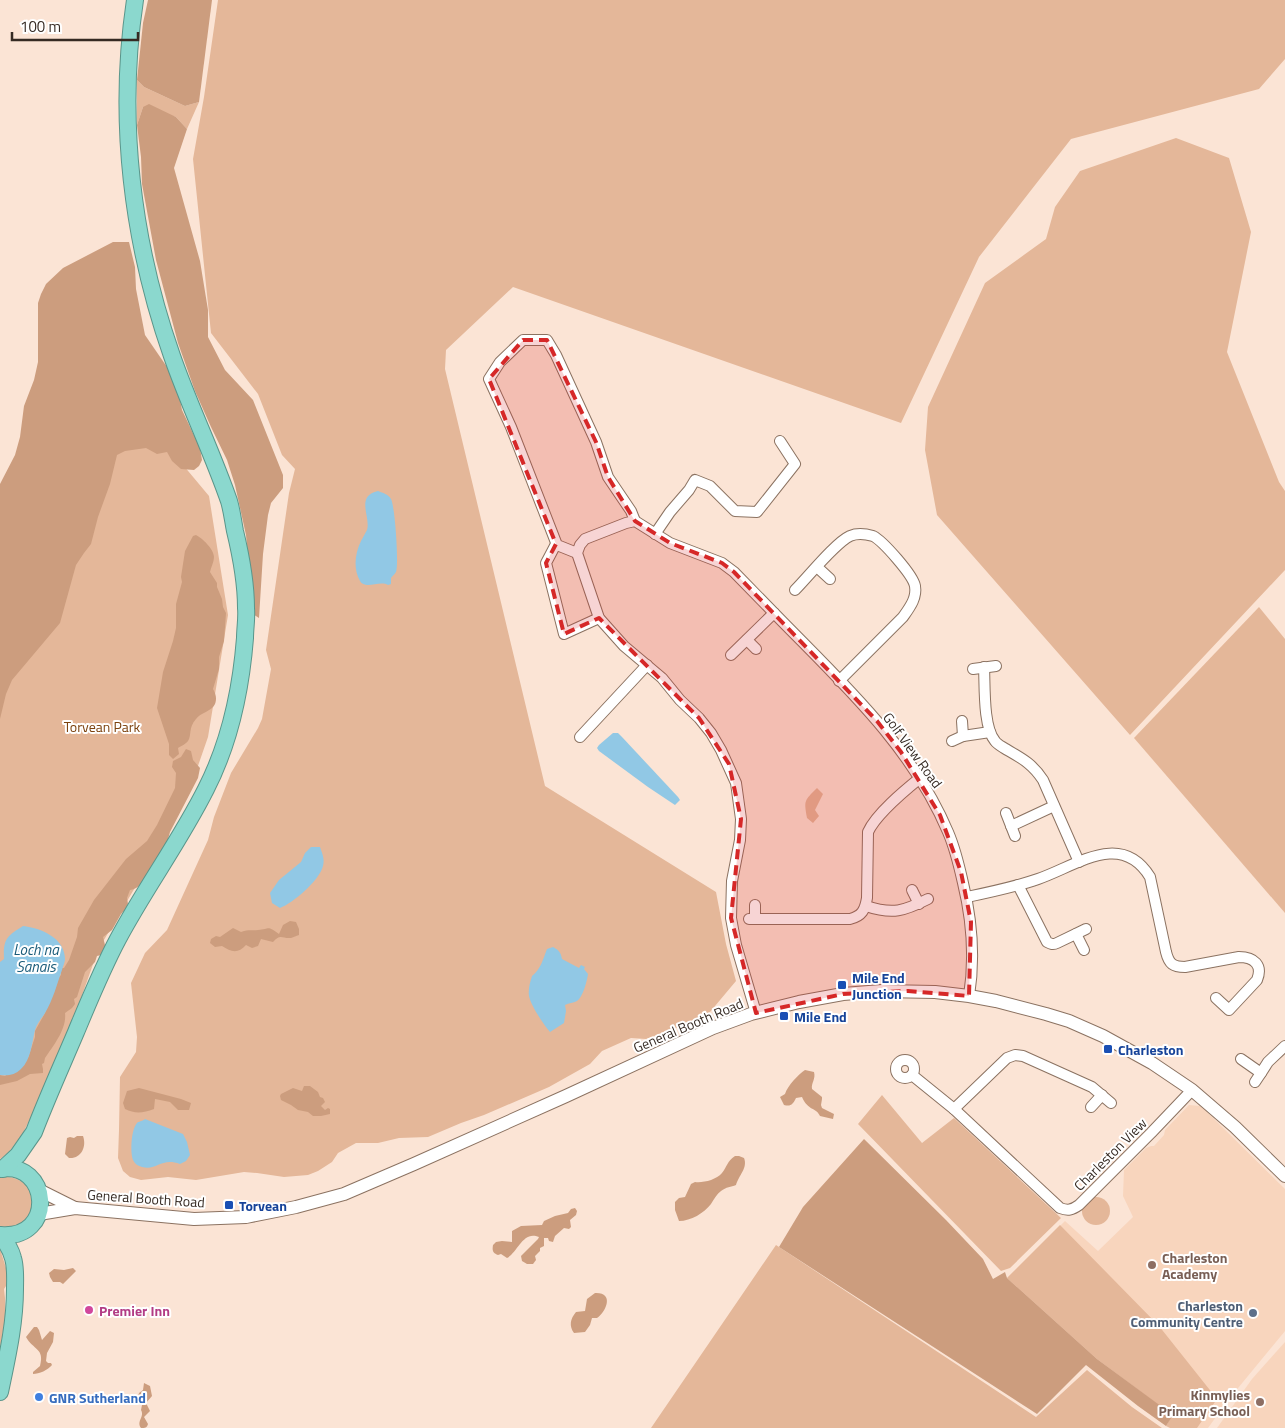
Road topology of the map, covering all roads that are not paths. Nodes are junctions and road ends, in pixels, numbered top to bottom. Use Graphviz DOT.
graph roads {
  1 [pos="135,0"];
  2 [pos="780,441"];
  3 [pos="635,521"];
  4 [pos="655,534"];
  5 [pos="556,544"];
  6 [pos="577,553"];
  7 [pos="817,567"];
  8 [pos="830,579"];
  9 [pos="795,590"];
  10 [pos="774,612"];
  11 [pos="599,618"];
  12 [pos="747,640"];
  13 [pos="756,650"];
  14 [pos="731,655"];
  15 [pos="647,665"];
  16 [pos="996,666"];
  17 [pos="984,668"];
  18 [pos="973,669"];
  19 [pos="839,680"];
  20 [pos="962,721"];
  21 [pos="990,732"];
  22 [pos="963,736"];
  23 [pos="580,738"];
  24 [pos="952,741"];
  25 [pos="920,778"];
  26 [pos="1054,806"];
  27 [pos="1006,813"];
  28 [pos="1011,826"];
  29 [pos="1015,836"];
  30 [pos="1078,862"];
  31 [pos="1018,885"];
  32 [pos="912,890"];
  33 [pos="967,896"];
  34 [pos="928,899"];
  35 [pos="918,904"];
  36 [pos="755,905"];
  37 [pos="866,906"];
  38 [pos="1086,929"];
  39 [pos="1076,934"];
  40 [pos="1084,950"];
  41 [pos="969,996"];
  42 [pos="1216,998"];
  43 [pos="756,1013"];
  44 [pos="1285,1046"];
  45 [pos="1241,1059"];
  46 [pos="1261,1073"];
  47 [pos="912,1075"];
  48 [pos="1255,1082"];
  49 [pos="1192,1090"];
  50 [pos="1102,1095"];
  51 [pos="1111,1103"];
  52 [pos="1091,1107"];
  53 [pos="954,1109"];
  54 [pos="34,1132"];
  55 [pos="1,1169"];
  56 [pos="29,1176"];
  57 [pos="1285,1176"];
  58 [pos="39,1190"];
  59 [pos="75,1208"];
  60 [pos="39,1214"];
  61 [pos="28,1229"];
  62 [pos="0,1235"];
  63 [pos="15,1268"];
  64 [pos="0,1392"];
  1 -- 54 [label="highway"];
  2 -- 4 [label="street"];
  3 -- 4 [label="street, Golf View Road"];
  3 -- 5 [label="street"];
  3 -- 6 [label="street"];
  4 -- 10 [label="street, Golf View Road"];
  5 -- 6 [label="street"];
  5 -- 11 [label="street"];
  6 -- 11 [label="street"];
  7 -- 8 [label="street"];
  7 -- 9 [label="street"];
  7 -- 19 [label="street"];
  10 -- 12 [label="street"];
  10 -- 19 [label="street, Golf View Road"];
  11 -- 15 [label="street"];
  12 -- 13 [label="street"];
  12 -- 14 [label="street"];
  15 -- 23 [label="street"];
  15 -- 43 [label="street"];
  16 -- 17 [label="street"];
  17 -- 18 [label="street"];
  17 -- 21 [label="street"];
  19 -- 25 [label="street, Golf View Road"];
  20 -- 22 [label="street"];
  21 -- 22 [label="street"];
  21 -- 26 [label="street"];
  22 -- 24 [label="street"];
  25 -- 33 [label="street, Golf View Road"];
  25 -- 37 [label="street"];
  26 -- 28 [label="street"];
  26 -- 30 [label="street"];
  27 -- 28 [label="street"];
  28 -- 29 [label="street"];
  30 -- 31 [label="street"];
  30 -- 42 [label="street"];
  31 -- 33 [label="street"];
  31 -- 39 [label="street"];
  32 -- 35 [label="street"];
  33 -- 41 [label="street, Golf View Road"];
  34 -- 35 [label="street"];
  35 -- 37 [label="street"];
  36 -- 37 [label="street"];
  38 -- 39 [label="street"];
  39 -- 40 [label="street"];
  41 -- 43 [label="street, General Booth Road"];
  41 -- 49 [label="street, General Booth Road"];
  43 -- 59 [label="street, General Booth Road"];
  44 -- 46 [label="street"];
  45 -- 46 [label="street"];
  46 -- 48 [label="street"];
  47 -- 53 [label="street, Charleston View"];
  49 -- 53 [label="street, Charleston View"];
  49 -- 57 [label="street, General Booth Road"];
  50 -- 51 [label="street"];
  50 -- 52 [label="street"];
  50 -- 53 [label="street"];
  54 -- 55 [label="highway"];
  54 -- 56 [label="highway"];
  55 -- 56 [label="highway"];
  56 -- 58 [label="highway"];
  58 -- 59 [label="street, General Booth Road"];
  58 -- 60 [label="highway"];
  59 -- 60 [label="street, General Booth Road"];
  60 -- 61 [label="highway"];
  61 -- 62 [label="highway"];
  61 -- 63 [label="highway"];
  62 -- 63 [label="highway"];
  63 -- 64 [label="highway"];
}
